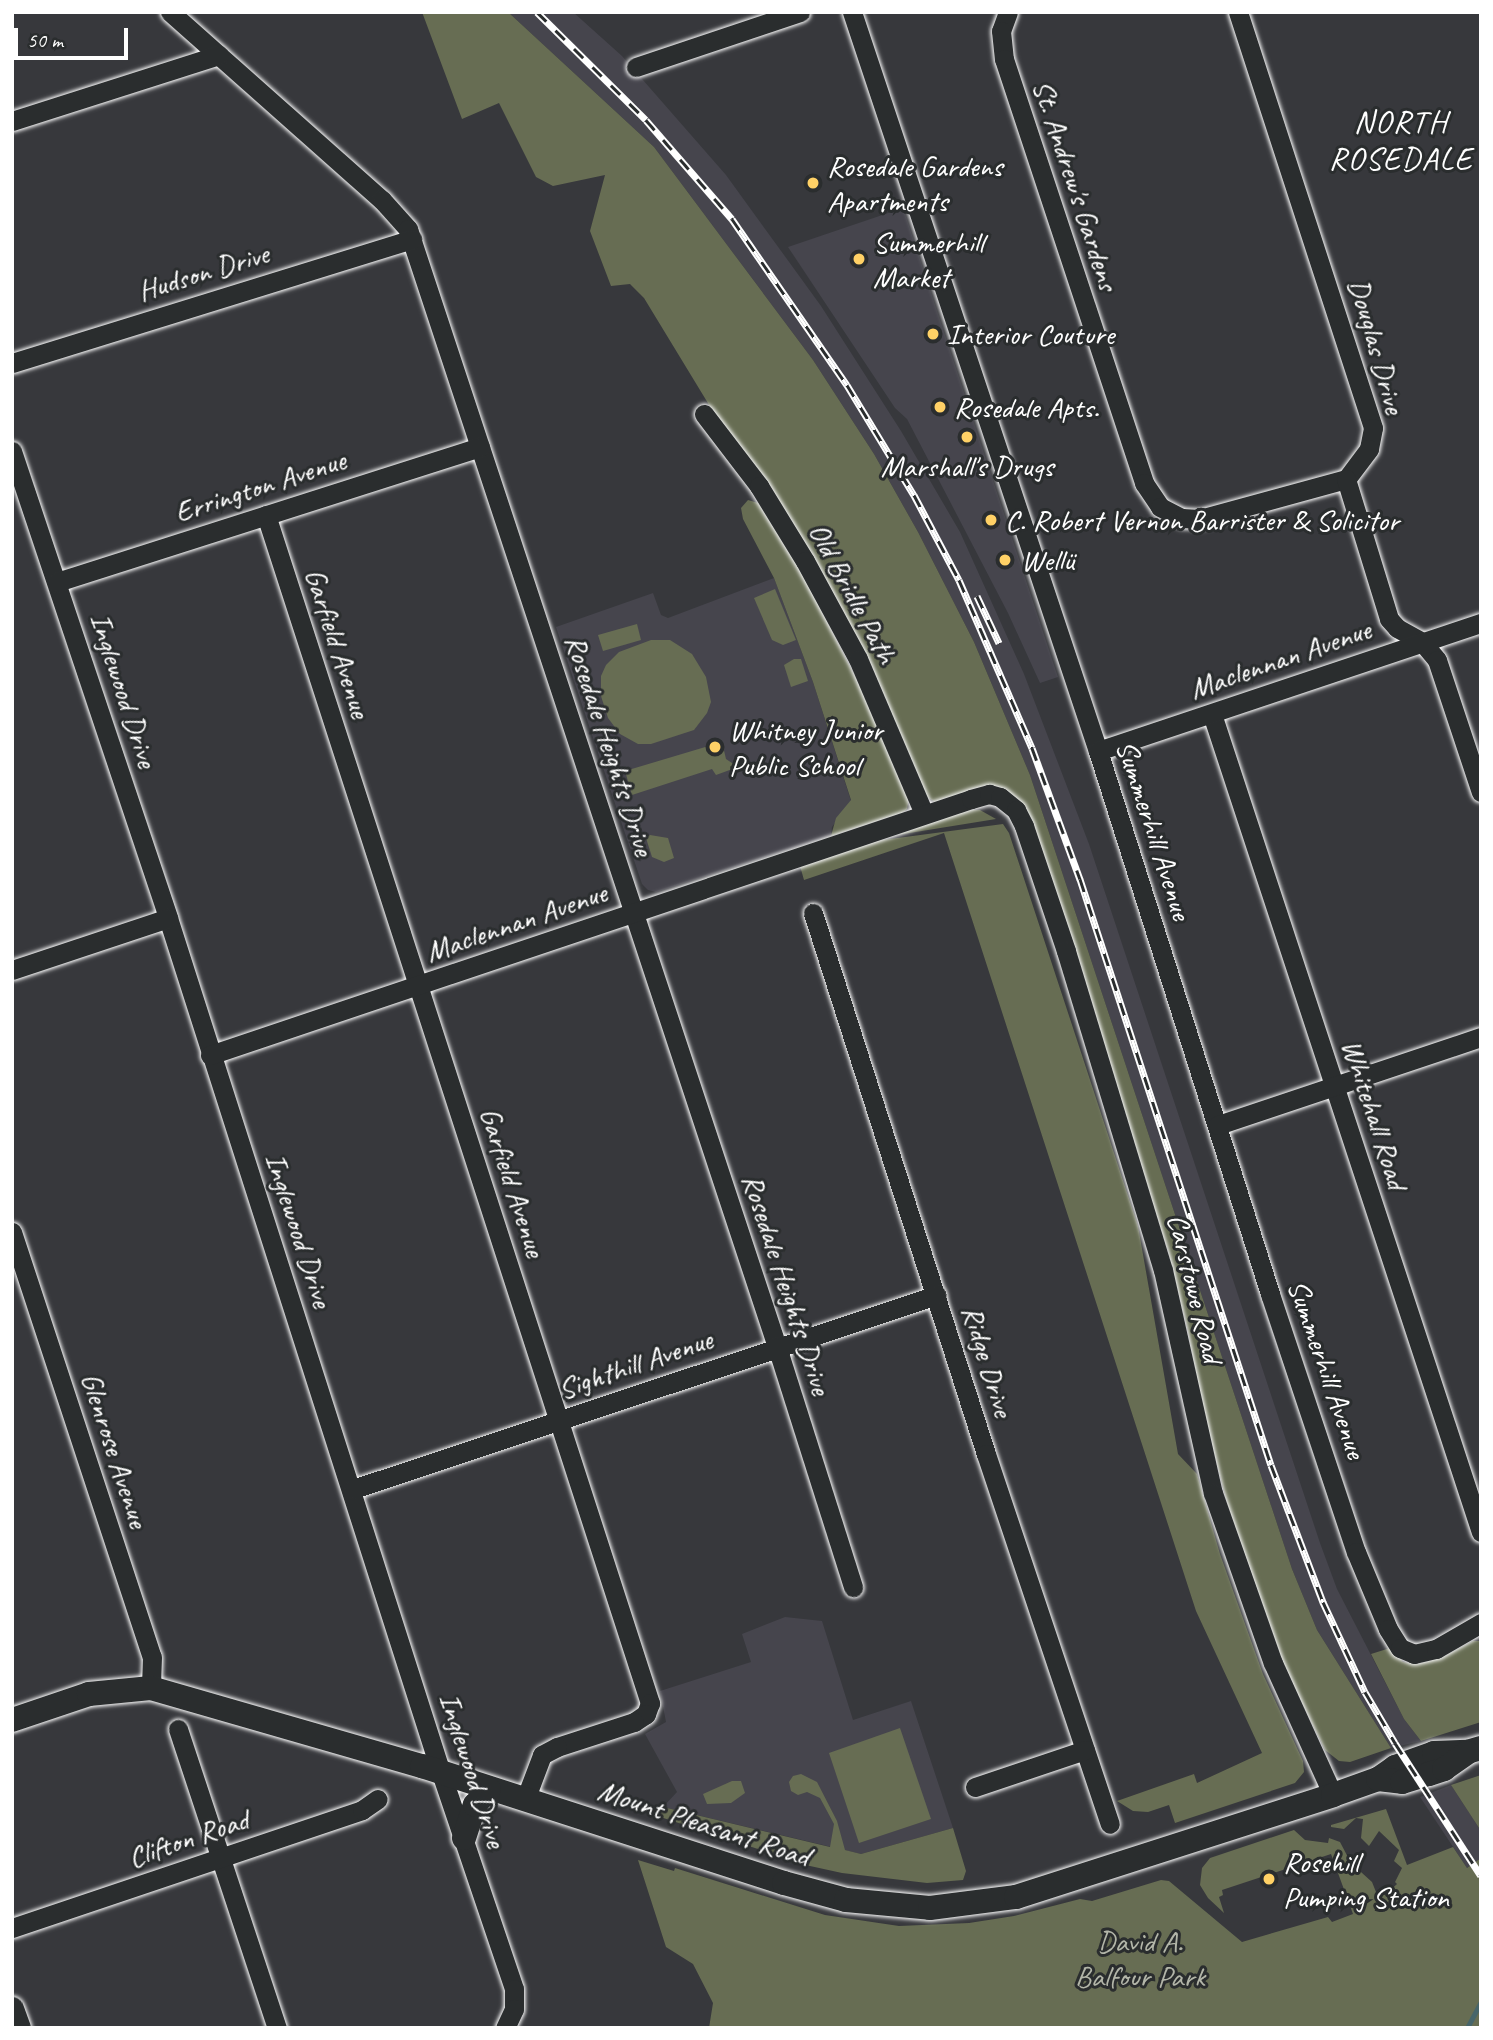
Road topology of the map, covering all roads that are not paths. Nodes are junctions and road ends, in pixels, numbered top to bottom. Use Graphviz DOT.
graph roads {
  1 [pos="170,12"];
  2 [pos="800,12"];
  3 [pos="852,12"];
  4 [pos="1008,12"];
  5 [pos="1238,12"];
  6 [pos="219,55"];
  7 [pos="636,67"];
  8 [pos="12,121"];
  9 [pos="412,239"];
  10 [pos="12,363"];
  11 [pos="704,414"];
  12 [pos="480,447"];
  13 [pos="12,451"];
  14 [pos="1346,479"];
  15 [pos="266,516"];
  16 [pos="57,582"];
  17 [pos="1481,623"];
  18 [pos="1422,642"];
  19 [pos="1212,714"];
  20 [pos="1098,751"];
  21 [pos="1481,792"];
  22 [pos="1000,797"];
  23 [pos="924,814"];
  24 [pos="635,913"];
  25 [pos="813,914"];
  26 [pos="168,918"];
  27 [pos="12,970"];
  28 [pos="419,987"];
  29 [pos="1481,1037"];
  30 [pos="210,1055"];
  31 [pos="1335,1086"];
  32 [pos="1218,1125"];
  33 [pos="12,1232"];
  34 [pos="937,1296"];
  35 [pos="777,1347"];
  36 [pos="558,1421"];
  37 [pos="353,1489"];
  38 [pos="1481,1532"];
  39 [pos="853,1587"];
  40 [pos="1481,1623"];
  41 [pos="151,1688"];
  42 [pos="12,1720"];
  43 [pos="178,1729"];
  44 [pos="1085,1750"];
  45 [pos="1474,1750"];
  46 [pos="441,1773"];
  47 [pos="975,1787"];
  48 [pos="489,1789"];
  49 [pos="1333,1795"];
  50 [pos="378,1798"];
  51 [pos="525,1800"];
  52 [pos="1110,1824"];
  53 [pos="464,1838"];
  54 [pos="221,1859"];
  55 [pos="12,1928"];
  56 [pos="12,2009"];
  57 [pos="19,2028"];
  58 [pos="277,2028"];
  59 [pos="505,2028"];
  1 -- 6 [label="street, Rosedale Heights Drive"];
  2 -- 7 [label="street"];
  3 -- 20 [label="street, Summerhill Avenue"];
  4 -- 14 [label="street, St. Andrew's Gardens"];
  5 -- 14 [label="street, Douglas Drive"];
  6 -- 8 [label="street"];
  6 -- 9 [label="street, Rosedale Heights Drive"];
  9 -- 10 [label="street, Hudson Drive"];
  9 -- 12 [label="street, Rosedale Heights Drive"];
  11 -- 23 [label="street, Old Bridle Path"];
  12 -- 15 [label="street, Errington Avenue"];
  12 -- 24 [label="street, Rosedale Heights Drive"];
  13 -- 16 [label="street, Inglewood Drive"];
  14 -- 18 [label="street"];
  15 -- 16 [label="street, Errington Avenue"];
  15 -- 28 [label="street, Garfield Avenue"];
  16 -- 26 [label="street, Inglewood Drive"];
  17 -- 18 [label="street, Maclennan Avenue"];
  18 -- 19 [label="street, Maclennan Avenue"];
  18 -- 21 [label="street"];
  19 -- 20 [label="street, Maclennan Avenue"];
  19 -- 31 [label="street, Whitehall Road"];
  20 -- 32 [label="street, Summerhill Avenue"];
  22 -- 23 [label="street, Maclennan Avenue"];
  22 -- 49 [label="street, Carstowe Road"];
  23 -- 24 [label="street, Maclennan Avenue"];
  24 -- 28 [label="street, Maclennan Avenue"];
  24 -- 35 [label="street, Rosedale Heights Drive"];
  25 -- 34 [label="street, Ridge Drive"];
  26 -- 27 [label="street"];
  26 -- 30 [label="street, Inglewood Drive"];
  28 -- 30 [label="street, Maclennan Avenue"];
  28 -- 36 [label="street, Garfield Avenue"];
  29 -- 31 [label="street"];
  30 -- 37 [label="street, Inglewood Drive"];
  31 -- 32 [label="street"];
  31 -- 38 [label="street, Whitehall Road"];
  32 -- 40 [label="street, Summerhill Avenue"];
  33 -- 41 [label="street, Glenrose Avenue"];
  34 -- 35 [label="street, Sighthill Avenue"];
  34 -- 44 [label="street, Ridge Drive"];
  35 -- 36 [label="street, Sighthill Avenue"];
  35 -- 39 [label="street, Rosedale Heights Drive"];
  36 -- 37 [label="street, Sighthill Avenue"];
  36 -- 51 [label="street, Garfield Avenue"];
  37 -- 46 [label="street, Inglewood Drive"];
  41 -- 42 [label="main road, Mount Pleasant Road"];
  41 -- 46 [label="main road, Mount Pleasant Road"];
  43 -- 54 [label="street"];
  44 -- 47 [label="street"];
  44 -- 52 [label="street, Ridge Drive"];
  45 -- 49 [label="main road, Mount Pleasant Road"];
  46 -- 48 [label="main road, Mount Pleasant Road"];
  46 -- 53 [label="street, Inglewood Drive"];
  48 -- 51 [label="main road, Mount Pleasant Road"];
  48 -- 53 [label="main road"];
  49 -- 51 [label="main road, Mount Pleasant Road"];
  50 -- 54 [label="street, Clifton Road"];
  53 -- 59 [label="street, Inglewood Drive"];
  54 -- 55 [label="street, Clifton Road"];
  54 -- 58 [label="street"];
  56 -- 57 [label="main road"];
}
